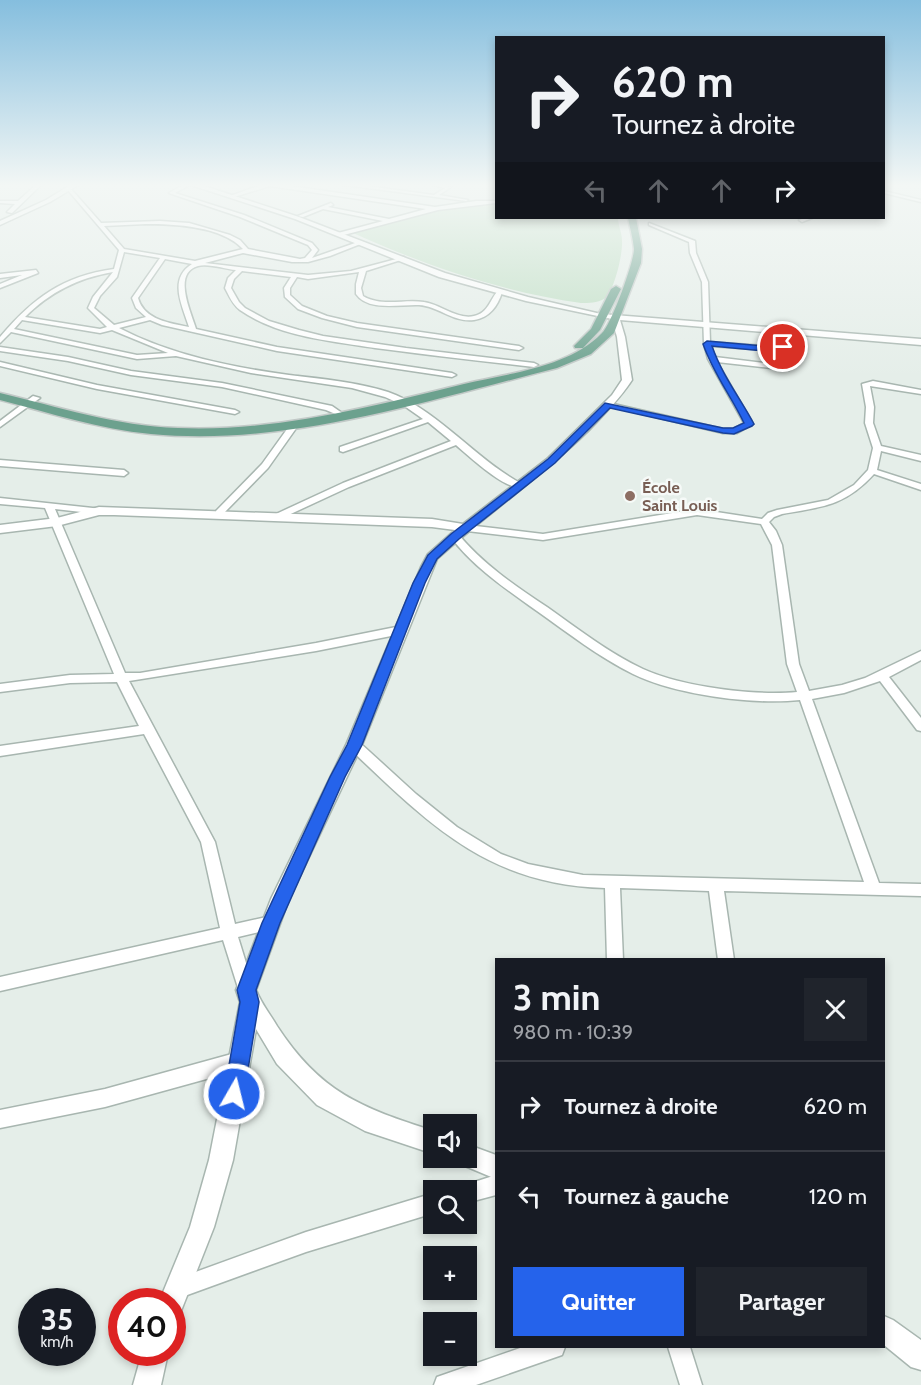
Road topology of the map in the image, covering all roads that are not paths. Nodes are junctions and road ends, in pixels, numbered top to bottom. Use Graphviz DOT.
graph roads {
  1 [pos="314,249"];
  2 [pos="346,249"];
  3 [pos="375,249"];
  4 [pos="377,249"];
  5 [pos="625,249"];
  6 [pos="638,249"];
  7 [pos="693,249"];
  8 [pos="122,250"];
  9 [pos="246,250"];
  10 [pos="163,258"];
  11 [pos="400,258"];
  12 [pos="308,260"];
  13 [pos="195,263"];
  14 [pos="240,269"];
  15 [pos="117,270"];
  16 [pos="363,270"];
  17 [pos="0,276"];
  18 [pos="295,276"];
  19 [pos="0,286"];
  20 [pos="499,292"];
  21 [pos="602,314"];
  22 [pos="616,315"];
  23 [pos="20,318"];
  24 [pos="151,318"];
  25 [pos="707,323"];
  26 [pos="113,329"];
  27 [pos="9,330"];
  28 [pos="193,330"];
  29 [pos="778,330"];
  30 [pos="921,340"];
  31 [pos="0,341"];
  32 [pos="707,344"];
  33 [pos="0,348"];
  34 [pos="93,348"];
  35 [pos="519,348"];
  36 [pos="178,354"];
  37 [pos="68,359"];
  38 [pos="712,359"];
  39 [pos="0,364"];
  40 [pos="534,364"];
  41 [pos="789,368"];
  42 [pos="452,375"];
  43 [pos="0,388"];
  44 [pos="921,392"];
  45 [pos="0,396"];
  46 [pos="31,401"];
  47 [pos="399,401"];
  48 [pos="609,405"];
  49 [pos="235,412"];
  50 [pos="338,413"];
  51 [pos="427,420"];
  52 [pos="0,425"];
  53 [pos="293,427"];
  54 [pos="456,442"];
  55 [pos="876,448"];
  56 [pos="343,449"];
  57 [pos="921,458"];
  58 [pos="0,463"];
  59 [pos="873,471"];
  60 [pos="124,473"];
  61 [pos="519,486"];
  62 [pos="921,487"];
  63 [pos="0,501"];
  64 [pos="49,507"];
  65 [pos="99,511"];
  66 [pos="219,513"];
  67 [pos="279,516"];
  68 [pos="57,522"];
  69 [pos="764,522"];
  70 [pos="0,529"];
  71 [pos="461,532"];
  72 [pos="401,630"];
  73 [pos="921,655"];
  74 [pos="883,677"];
  75 [pos="122,678"];
  76 [pos="0,688"];
  77 [pos="805,698"];
  78 [pos="921,727"];
  79 [pos="148,729"];
  80 [pos="354,745"];
  81 [pos="0,751"];
  82 [pos="612,882"];
  83 [pos="715,883"];
  84 [pos="874,890"];
  85 [pos="921,890"];
  86 [pos="271,923"];
  87 [pos="229,933"];
  88 [pos="615,958"];
  89 [pos="726,958"];
  90 [pos="0,984"];
  91 [pos="248,996"];
  92 [pos="238,1061"];
  93 [pos="0,1119"];
  94 [pos="423,1139"];
  95 [pos="477,1159"];
  96 [pos="495,1167"];
  97 [pos="495,1185"];
  98 [pos="477,1191"];
  99 [pos="423,1206"];
  100 [pos="178,1288"];
  101 [pos="186,1291"];
  102 [pos="885,1330"];
  103 [pos="551,1348"];
  104 [pos="679,1348"];
  105 [pos="921,1357"];
  106 [pos="152,1366"];
  107 [pos="147,1385"];
  108 [pos="445,1385"];
  109 [pos="691,1385"];
  1 -- 12 [label="street"];
  2 -- 12 [label="street"];
  3 -- 11 [label="street"];
  4 -- 11 [label="street"];
  5 -- 21 [label="main road"];
  6 -- 22 [label="main road"];
  7 -- 25 [label="street"];
  8 -- 10 [label="street"];
  8 -- 15 [label="street"];
  9 -- 12 [label="street"];
  9 -- 13 [label="street"];
  10 -- 13 [label="street"];
  10 -- 24 [label="street"];
  11 -- 16 [label="street"];
  11 -- 20 [label="street"];
  11 -- 21 [label="street"];
  13 -- 14 [label="street"];
  13 -- 28 [label="street"];
  14 -- 18 [label="street"];
  14 -- 40 [label="street"];
  15 -- 23 [label="street"];
  15 -- 26 [label="street"];
  16 -- 18 [label="street"];
  16 -- 20 [label="street"];
  17 -- 19 [label="street"];
  18 -- 35 [label="street"];
  20 -- 21 [label="street"];
  21 -- 22 [label="street"];
  21 -- 40 [label="main road"];
  22 -- 25 [label="street"];
  22 -- 47 [label="main road"];
  22 -- 48 [label="street"];
  23 -- 26 [label="street"];
  23 -- 27 [label="street"];
  24 -- 26 [label="street"];
  24 -- 28 [label="street"];
  25 -- 29 [label="street"];
  25 -- 30 [label="street"];
  25 -- 32 [label="street"];
  26 -- 36 [label="street"];
  27 -- 31 [label="street"];
  27 -- 34 [label="street"];
  28 -- 42 [label="street"];
  29 -- 30 [label="street"];
  29 -- 32 [label="street"];
  32 -- 38 [label="street"];
  33 -- 37 [label="street"];
  34 -- 36 [label="street"];
  34 -- 37 [label="street"];
  36 -- 47 [label="street"];
  37 -- 50 [label="street"];
  38 -- 41 [label="street"];
  38 -- 48 [label="street"];
  39 -- 49 [label="street"];
  40 -- 47 [label="main road"];
  43 -- 46 [label="main road"];
  44 -- 55 [label="street"];
  45 -- 46 [label="main road"];
  46 -- 50 [label="main road"];
  46 -- 52 [label="street"];
  46 -- 53 [label="main road"];
  47 -- 50 [label="main road"];
  47 -- 51 [label="street"];
  47 -- 53 [label="main road"];
  48 -- 61 [label="street"];
  51 -- 54 [label="street"];
  51 -- 56 [label="street"];
  53 -- 66 [label="street"];
  54 -- 61 [label="street"];
  54 -- 67 [label="street"];
  55 -- 57 [label="street"];
  55 -- 59 [label="street"];
  58 -- 60 [label="street"];
  59 -- 62 [label="street"];
  59 -- 69 [label="street"];
  61 -- 71 [label="street"];
  63 -- 64 [label="street"];
  64 -- 65 [label="street"];
  64 -- 68 [label="street"];
  65 -- 66 [label="street"];
  65 -- 68 [label="street"];
  66 -- 67 [label="street"];
  67 -- 71 [label="street"];
  68 -- 70 [label="street"];
  68 -- 75 [label="street"];
  69 -- 71 [label="street"];
  69 -- 77 [label="street"];
  71 -- 72 [label="street"];
  71 -- 77 [label="street"];
  72 -- 75 [label="street"];
  72 -- 80 [label="street"];
  73 -- 74 [label="street"];
  74 -- 77 [label="street"];
  74 -- 78 [label="street"];
  75 -- 76 [label="street"];
  75 -- 79 [label="street"];
  77 -- 84 [label="street"];
  79 -- 81 [label="street"];
  79 -- 87 [label="street"];
  80 -- 82 [label="street"];
  80 -- 86 [label="street"];
  82 -- 83 [label="street"];
  82 -- 88 [label="street"];
  83 -- 84 [label="street"];
  83 -- 89 [label="street"];
  84 -- 85 [label="street"];
  86 -- 87 [label="street"];
  86 -- 91 [label="street"];
  87 -- 90 [label="street"];
  87 -- 91 [label="street"];
  91 -- 92 [label="street"];
  91 -- 94 [label="street"];
  92 -- 93 [label="street"];
  92 -- 100 [label="street"];
  95 -- 96 [label="street"];
  97 -- 98 [label="street"];
  99 -- 101 [label="street"];
  102 -- 105 [label="street"];
  103 -- 108 [label="street"];
  104 -- 109 [label="street"];
  106 -- 107 [label="street"];
}
